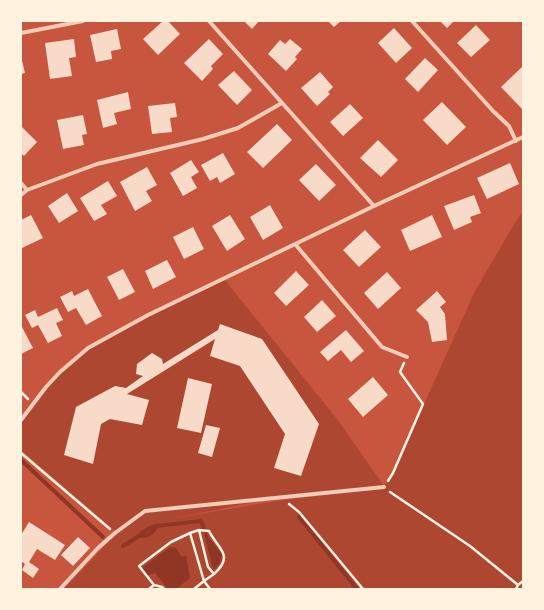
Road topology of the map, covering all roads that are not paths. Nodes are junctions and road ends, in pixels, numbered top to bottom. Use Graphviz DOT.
graph roads {
  1 [pos="83,21"];
  2 [pos="209,21"];
  3 [pos="412,21"];
  4 [pos="21,33"];
  5 [pos="282,103"];
  6 [pos="523,137"];
  7 [pos="516,141"];
  8 [pos="21,183"];
  9 [pos="27,190"];
  10 [pos="21,195"];
  11 [pos="374,206"];
  12 [pos="295,244"];
  13 [pos="407,357"];
  14 [pos="21,420"];
  15 [pos="384,486"];
  16 [pos="60,589"];
  1 -- 4 [label="street"];
  2 -- 5 [label="street"];
  3 -- 7 [label="street"];
  5 -- 9 [label="street"];
  5 -- 11 [label="street"];
  6 -- 7 [label="street"];
  7 -- 11 [label="street"];
  8 -- 9 [label="street"];
  9 -- 10 [label="street"];
  11 -- 12 [label="street"];
  12 -- 13 [label="street"];
  12 -- 14 [label="street"];
  15 -- 16 [label="street"];
}
